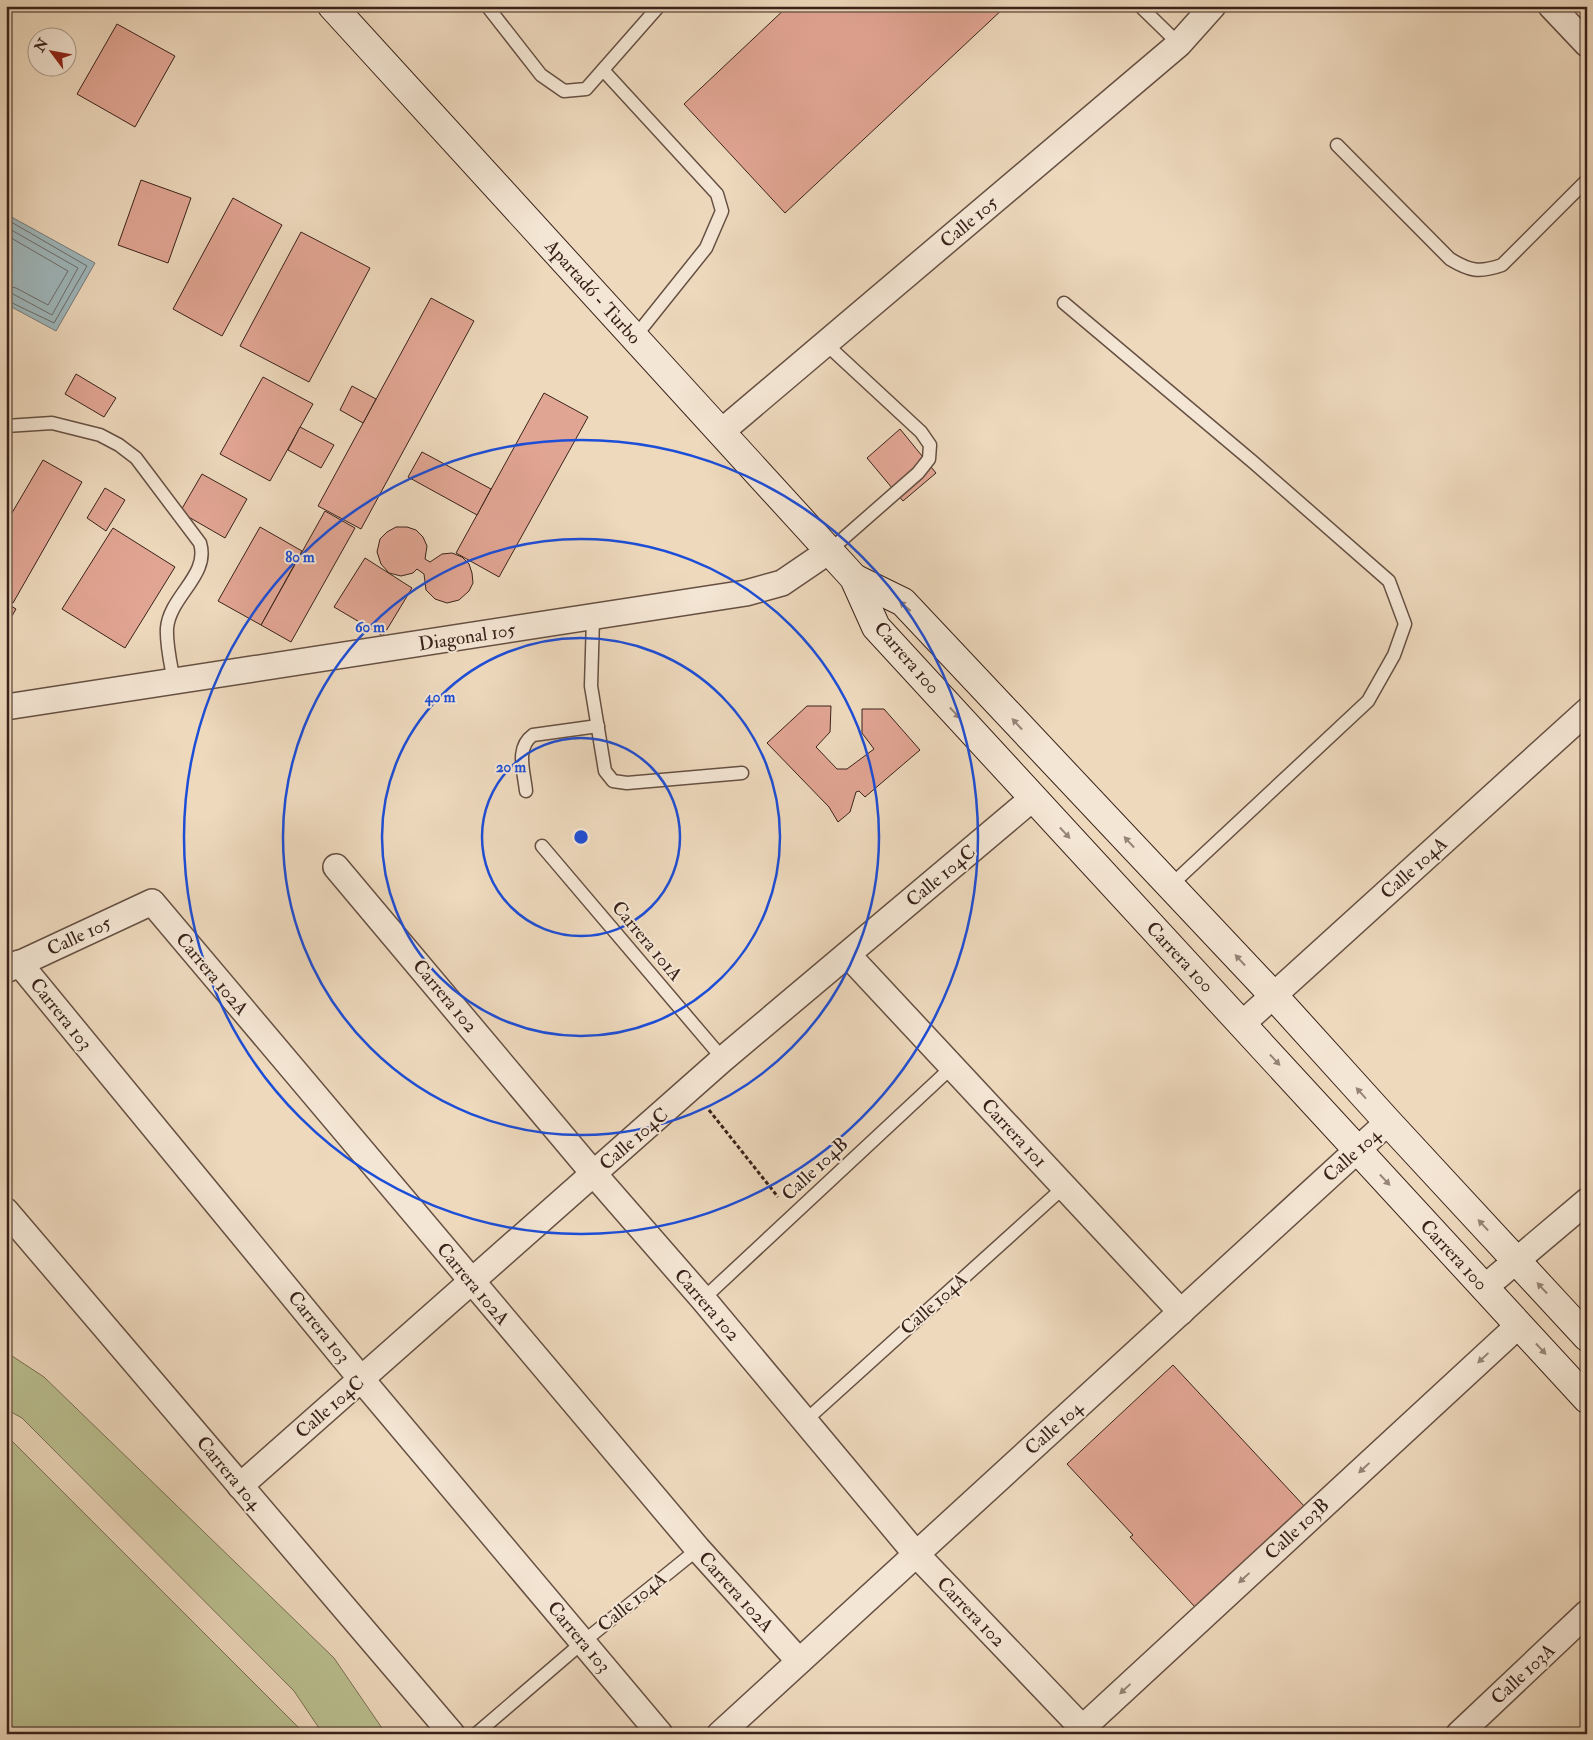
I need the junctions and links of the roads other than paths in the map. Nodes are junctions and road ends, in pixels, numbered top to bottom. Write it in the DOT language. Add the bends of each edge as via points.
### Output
graph roads {
  1 [pos="332,6"];
  2 [pos="487,6"];
  3 [pos="660,6"];
  4 [pos="1140,6"];
  5 [pos="1212,6"];
  6 [pos="1551,6"];
  7 [pos="1179,44"];
  8 [pos="1587,44"];
  9 [pos="603,70"];
  10 [pos="1336,145"];
  11 [pos="1587,180"];
  12 [pos="1064,303"];
  13 [pos="634,338"];
  14 [pos="826,344"];
  15 [pos="6,426"];
  16 [pos="721,432"];
  17 [pos="829,551"];
  18 [pos="854,578"];
  19 [pos="592,618"];
  20 [pos="174,682"];
  21 [pos="6,707"];
  22 [pos="1587,711"];
  23 [pos="598,726"];
  24 [pos="742,772"];
  25 [pos="526,791"];
  26 [pos="1033,798"];
  27 [pos="542,846"];
  28 [pos="336,867"];
  29 [pos="1170,886"];
  30 [pos="152,902"];
  31 [pos="848,955"];
  32 [pos="13,967"];
  33 [pos="1274,996"];
  34 [pos="1242,1024"];
  35 [pos="723,1059"];
  36 [pos="952,1067"];
  37 [pos="1388,1122"];
  38 [pos="1358,1150"];
  39 [pos="594,1174"];
  40 [pos="1064,1186"];
  41 [pos="1587,1201"];
  42 [pos="6,1212"];
  43 [pos="1516,1261"];
  44 [pos="471,1282"];
  45 [pos="1484,1288"];
  46 [pos="703,1300"];
  47 [pos="1181,1312"];
  48 [pos="1519,1325"];
  49 [pos="1587,1336"];
  50 [pos="362,1380"];
  51 [pos="1587,1399"];
  52 [pos="805,1420"];
  53 [pos="240,1486"];
  54 [pos="698,1548"];
  55 [pos="916,1554"];
  56 [pos="1587,1613"];
  57 [pos="582,1642"];
  58 [pos="799,1661"];
  59 [pos="1082,1732"];
  60 [pos="452,1734"];
  61 [pos="476,1734"];
  62 [pos="660,1734"];
  63 [pos="720,1734"];
  64 [pos="1460,1734"];
  1 -- 13 [label="main road, Apartadó - Turbo"];
  2 -- 9 [label="lane" via="541,75 564,91 586,90"];
  3 -- 9 [label="lane"];
  4 -- 7 [label="lane"];
  5 -- 7 [label="street, Calle 105"];
  6 -- 8 [label="street"];
  7 -- 14 [label="street, Calle 105"];
  9 -- 13 [label="lane" via="717,194 722,211 706,248"];
  10 -- 11 [label="lane" via="1450,259 1466,269 1485,271 1502,266"];
  12 -- 29 [label="lane" via="1389,580 1405,624 1394,655 1368,701"];
  13 -- 16 [label="main road, Apartadó - Turbo"];
  14 -- 16 [label="street, Calle 105"];
  14 -- 17 [label="lane" via="921,432 930,445 929,459 918,473"];
  15 -- 20 [label="lane" via="52,423 100,435 119,445 136,458 200,542 200,566 167,626"];
  16 -- 17 [label="main road, Apartadó - Turbo"];
  17 -- 18 [label="main road, Apartadó - Turbo"];
  17 -- 19 [label="street, Diagonal 105" via="782,583 746,594"];
  18 -- 26 [label="main road, Carrera 100, one-way" via="876,627"];
  29 -- 18 [label="main road, Carrera 100, one-way" via="903,602"];
  19 -- 20 [label="street, Diagonal 105"];
  19 -- 23 [label="lane" via="590,686"];
  20 -- 21 [label="street, Diagonal 105"];
  22 -- 33 [label="street, Calle 104A"];
  23 -- 24 [label="lane" via="606,771 613,781 627,783"];
  23 -- 25 [label="lane" via="533,735 526,740 522,749"];
  26 -- 31 [label="street, Calle 104C"];
  26 -- 34 [label="main road, Carrera 100, one-way"];
  27 -- 35 [label="lane, Carrera 101A"];
  28 -- 39 [label="street, Carrera 102"];
  33 -- 29 [label="main road, Carrera 100, one-way"];
  30 -- 32 [label="street, Calle 105"];
  30 -- 44 [label="street, Carrera 102A"];
  31 -- 35 [label="street, Calle 104C"];
  31 -- 36 [label="street, Carrera 101"];
  32 -- 50 [label="street, Carrera 103"];
  33 -- 34 [label="street, Calle 104A"];
  37 -- 33 [label="main road, Carrera 100, one-way"];
  34 -- 38 [label="main road, Carrera 100, one-way"];
  35 -- 39 [label="street, Calle 104C"];
  36 -- 40 [label="street, Carrera 101"];
  36 -- 46 [label="lane, Calle 104B"];
  37 -- 38 [label="street, Calle 104"];
  43 -- 37 [label="main road, Carrera 100, one-way"];
  38 -- 45 [label="main road, Carrera 100, one-way"];
  38 -- 47 [label="street, Calle 104"];
  39 -- 44 [label="street, Calle 104C"];
  39 -- 46 [label="street, Carrera 102"];
  40 -- 47 [label="street, Carrera 101"];
  40 -- 52 [label="lane, Calle 104A"];
  41 -- 43 [label="street"];
  42 -- 53 [label="street, Carrera 104"];
  43 -- 45 [label="street"];
  49 -- 43 [label="main road, Carrera 100, one-way"];
  44 -- 50 [label="street, Calle 104C"];
  44 -- 54 [label="street, Carrera 102A"];
  45 -- 48 [label="main road, Carrera 100"];
  46 -- 52 [label="street, Carrera 102"];
  47 -- 55 [label="street, Calle 104"];
  48 -- 51 [label="main road, Carrera 100, one-way"];
  48 -- 59 [label="street, Calle 103B, one-way"];
  50 -- 53 [label="street, Calle 104C"];
  50 -- 57 [label="street, Carrera 103"];
  52 -- 55 [label="street, Carrera 102"];
  53 -- 60 [label="street, Carrera 104"];
  54 -- 57 [label="lane, Calle 104A"];
  54 -- 58 [label="street, Carrera 102A"];
  55 -- 58 [label="street, Calle 104"];
  55 -- 59 [label="street, Carrera 102"];
  56 -- 64 [label="street, Calle 103A"];
  57 -- 61 [label="lane, Calle 104A"];
  57 -- 62 [label="street, Carrera 103"];
  58 -- 63 [label="street, Calle 104"];
}
